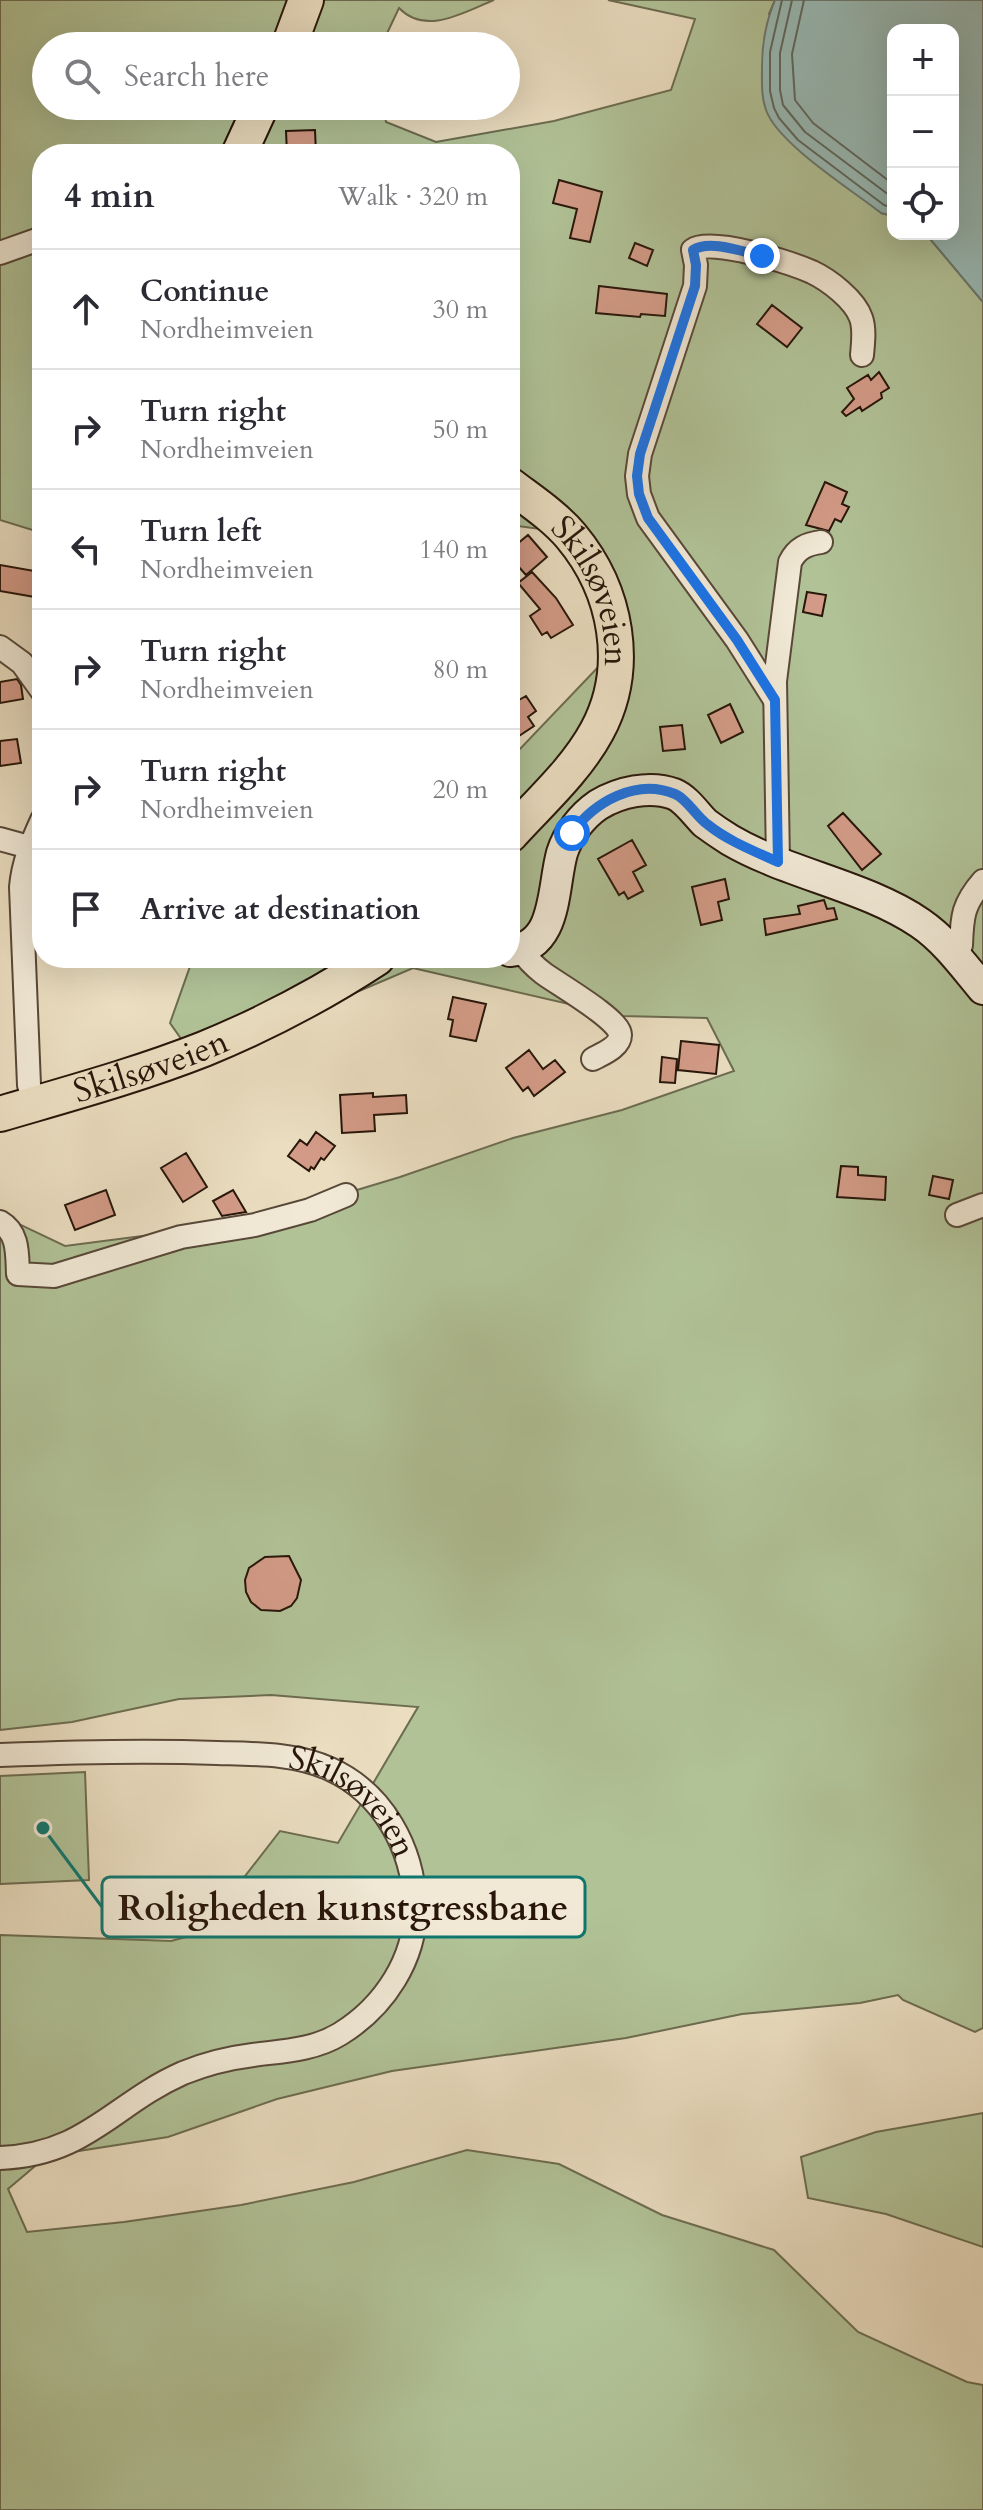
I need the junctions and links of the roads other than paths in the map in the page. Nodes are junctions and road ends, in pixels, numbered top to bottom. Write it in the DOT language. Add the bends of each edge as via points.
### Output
graph roads {
  1 [pos="306,0"];
  2 [pos="294,32"];
  3 [pos="255,120"];
  4 [pos="244,144"];
  5 [pos="32,242"];
  6 [pos="0,253"];
  7 [pos="862,355"];
  8 [pos="520,492"];
  9 [pos="821,542"];
  10 [pos="0,647"];
  11 [pos="32,677"];
  12 [pos="775,700"];
  13 [pos="520,824"];
  14 [pos="0,839"];
  15 [pos="32,841"];
  16 [pos="29,847"];
  17 [pos="778,862"];
  18 [pos="983,881"];
  19 [pos="963,946"];
  20 [pos="520,949"];
  21 [pos="520,954"];
  22 [pos="362,968"];
  23 [pos="983,989"];
  24 [pos="593,1059"];
  25 [pos="34,1104"];
  26 [pos="0,1114"];
  27 [pos="346,1195"];
  28 [pos="983,1205"];
  29 [pos="957,1215"];
  30 [pos="0,1222"];
  31 [pos="0,1755"];
  32 [pos="0,2158"];
  1 -- 2 [label="main road"];
  3 -- 4 [label="main road"];
  5 -- 6 [label="street"];
  7 -- 12 [label="street" via="861,317 821,277 762,256 707,246 693,250 695,286 640,454 639,494 648,518"];
  8 -- 13 [label="main road, Skilsøveien" via="553,517 589,560 613,617 617,656 610,703 596,733"];
  9 -- 12 [label="street" via="795,552 790,562"];
  10 -- 11 [label="street"];
  12 -- 17 [label="street"];
  14 -- 16 [label="street"];
  15 -- 16 [label="street"];
  16 -- 25 [label="street" via="21,887"];
  17 -- 19 [label="main road" via="896,909"];
  17 -- 20 [label="main road" via="719,832 677,795 656,791 614,796 595,807 572,833 542,935"];
  18 -- 19 [label="street" via="965,906"];
  19 -- 23 [label="main road"];
  21 -- 24 [label="street" via="618,1028 616,1045"];
  22 -- 25 [label="main road, Skilsøveien" via="281,1014 203,1049"];
  25 -- 26 [label="main road, Skilsøveien"];
  27 -- 30 [label="street" via="310,1210 181,1237 54,1276 18,1274 16,1240"];
  28 -- 29 [label="street"];
  31 -- 32 [label="street, Skilsøveien" via="243,1754 286,1756 330,1768 368,1794 397,1832 411,1872 416,1913 411,1943 389,1988 337,2036 304,2048 194,2069 142,2095 65,2146"];
}
